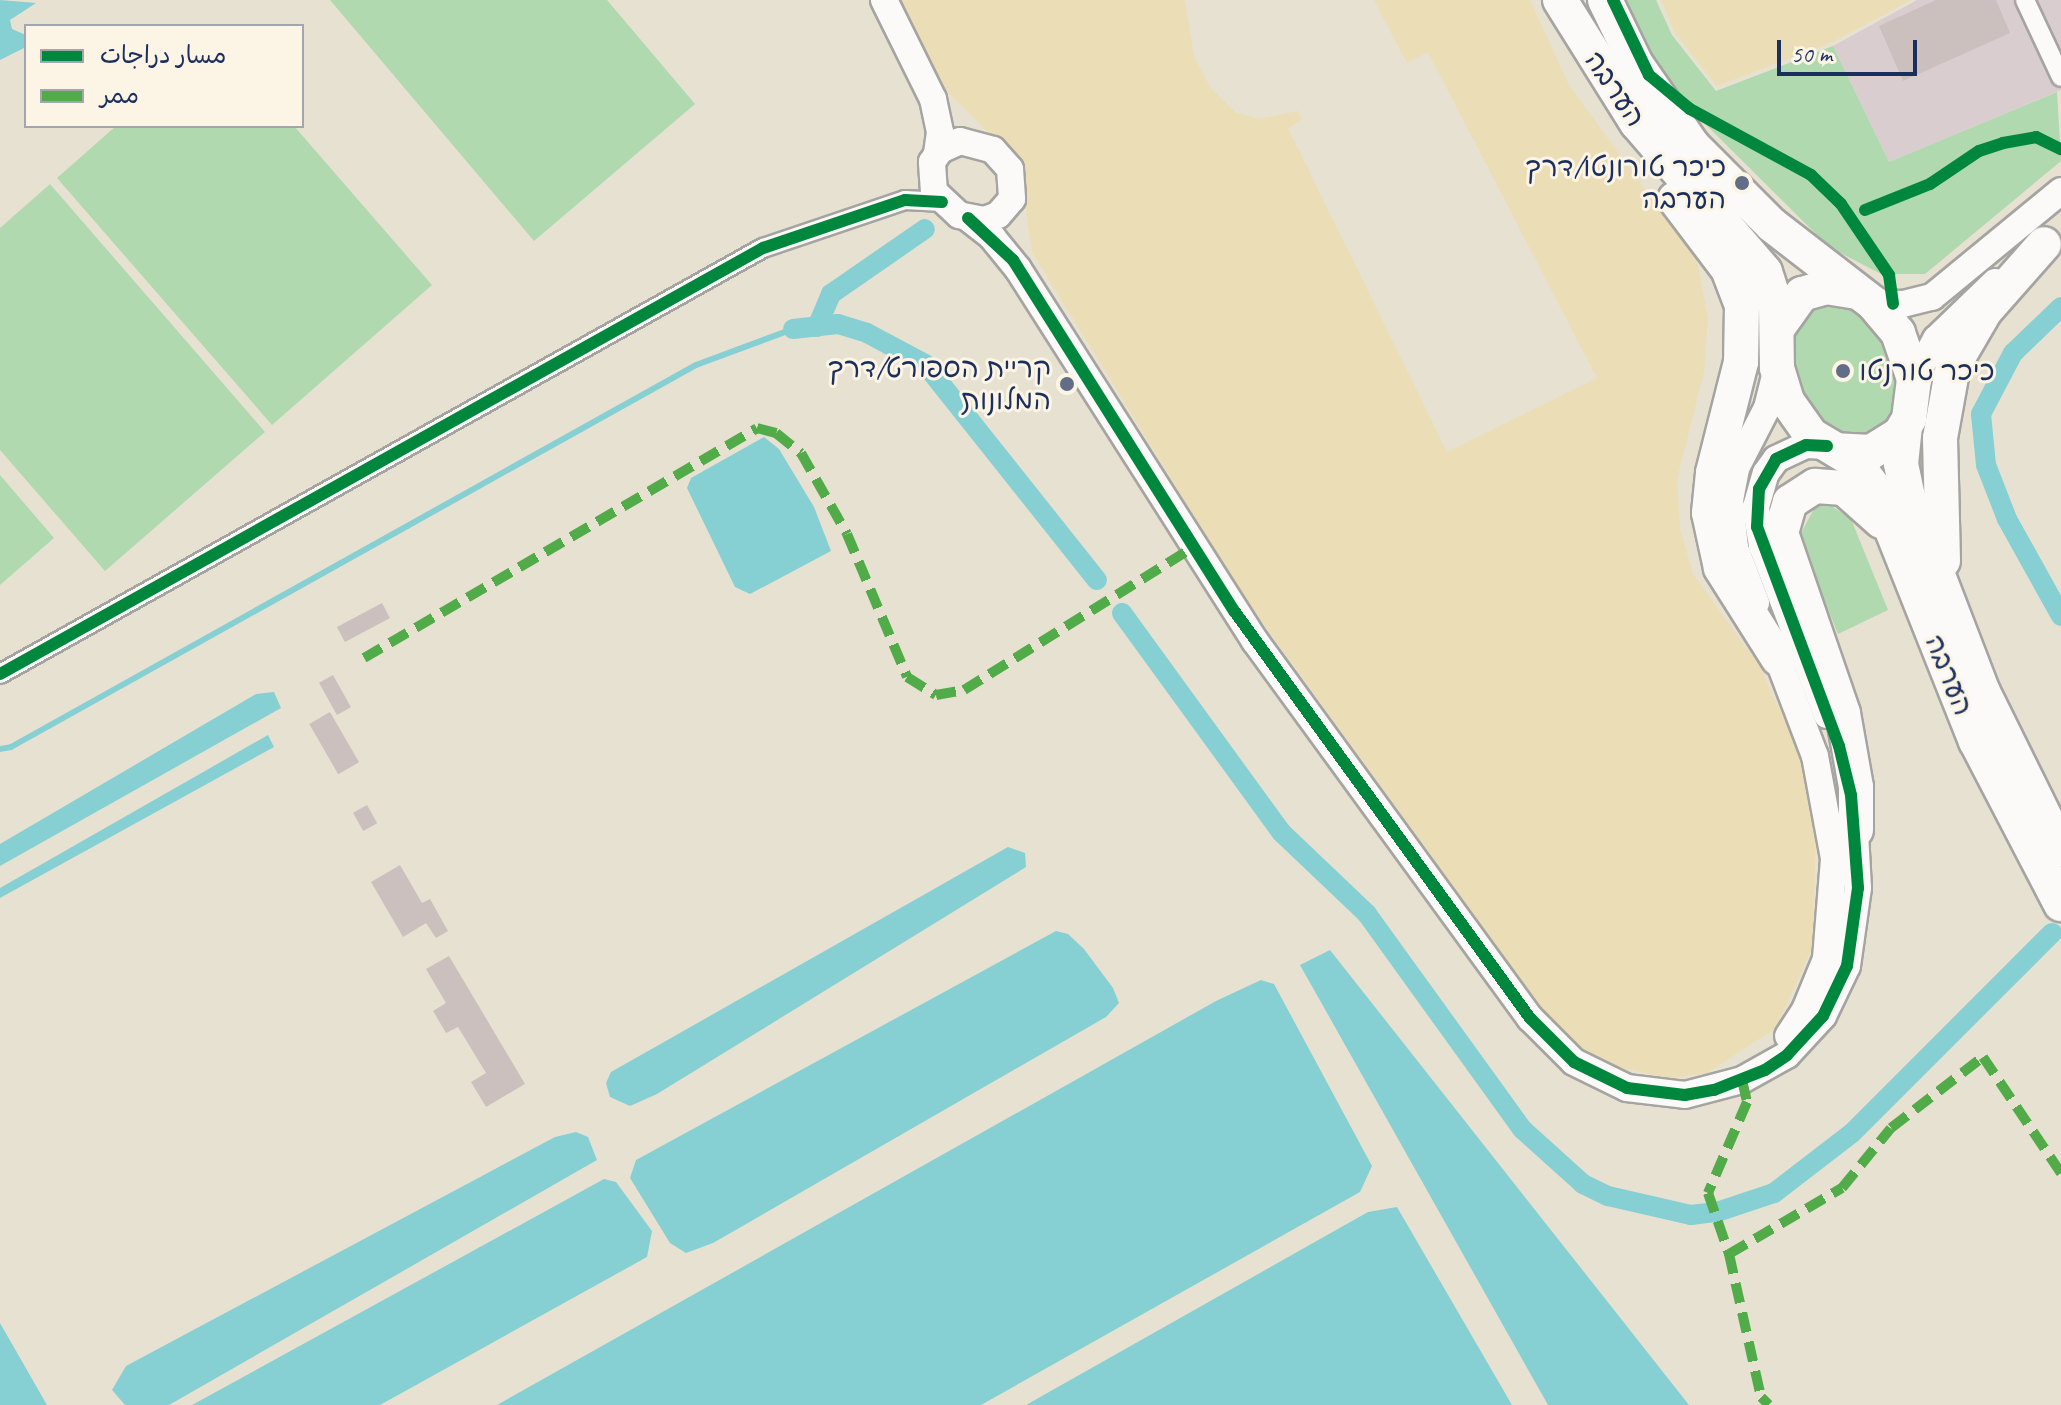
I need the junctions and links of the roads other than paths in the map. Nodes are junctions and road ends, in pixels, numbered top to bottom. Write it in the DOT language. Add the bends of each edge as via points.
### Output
graph roads {
  1 [pos="884,0"];
  2 [pos="1560,0"];
  3 [pos="1605,0"];
  4 [pos="2025,0"];
  5 [pos="1603,74"];
  6 [pos="2061,77"];
  7 [pos="933,99"];
  8 [pos="985,146"];
  9 [pos="934,165"];
  10 [pos="2061,191"];
  11 [pos="1012,199"];
  12 [pos="905,200"];
  13 [pos="942,202"];
  14 [pos="968,218"];
  15 [pos="2052,238"];
  16 [pos="1024,277"];
  17 [pos="1867,298"];
  18 [pos="1777,329"];
  19 [pos="1777,368"];
  20 [pos="1914,379"];
  21 [pos="1905,426"];
  22 [pos="1832,448"];
  23 [pos="1898,545"];
  24 [pos="1949,605"];
  25 [pos="1778,658"];
  26 [pos="0,674"];
  27 [pos="1856,830"];
  28 [pos="2061,850"];
  29 [pos="2061,904"];
  30 [pos="1742,1080"];
  1 -- 7 [label="street"];
  2 -- 5 [label="highway, הערבה"];
  3 -- 17 [label="highway, הערבה" via="1636,64 1693,146 1772,225"];
  4 -- 6 [label="street"];
  5 -- 18 [label="highway, הערבה" via="1666,159 1759,260 1774,295"];
  5 -- 25 [label="highway" via="1650,163 1706,236 1736,288 1744,342 1710,491 1712,535 1721,568"];
  7 -- 8 [label="street"];
  7 -- 9 [label="street" via="940,132"];
  8 -- 9 [label="street" via="960,141"];
  8 -- 11 [label="street" via="1010,169"];
  9 -- 12 [label="street"];
  9 -- 13 [label="street"];
  10 -- 17 [label="street" via="1932,297 1903,304"];
  11 -- 14 [label="street" via="998,215"];
  11 -- 16 [label="street" via="1012,231"];
  12 -- 13 [label="street"];
  12 -- 26 [label="street" via="763,248"];
  13 -- 14 [label="street"];
  14 -- 16 [label="street" via="992,237"];
  15 -- 20 [label="street" via="1959,314 1936,339"];
  15 -- 24 [label="highway" via="1973,328 1946,387 1939,495"];
  16 -- 30 [label="street" via="1235,612 1550,1042 1600,1077 1656,1094 1714,1090"];
  17 -- 18 [label="highway" via="1839,287 1814,289 1792,303"];
  17 -- 20 [label="highway, הערבה" via="1898,333"];
  18 -- 19 [label="highway, הערבה"];
  19 -- 22 [label="highway, הערבה" via="1794,415"];
  19 -- 25 [label="street" via="1767,408 1736,468 1730,516 1740,564"];
  20 -- 21 [label="highway, הערבה" via="1914,401"];
  21 -- 22 [label="highway" via="1871,452"];
  21 -- 24 [label="highway, הערבה" via="1904,483"];
  22 -- 23 [label="highway, הערבה" via="1853,460 1871,482"];
  22 -- 27 [label="street" via="1806,445 1776,459 1759,489 1757,527 1839,746"];
  23 -- 27 [label="highway" via="1870,509 1844,488 1830,485 1801,492 1783,515 1787,556 1843,713 1856,787"];
  23 -- 29 [label="highway, הערבה" via="1976,741"];
  24 -- 28 [label="highway, הערבה" via="2000,729"];
  25 -- 30 [label="street" via="1826,796 1834,907 1826,959 1805,1010 1768,1058"];
  27 -- 30 [label="street" via="1854,938 1836,992 1787,1055"];
}
